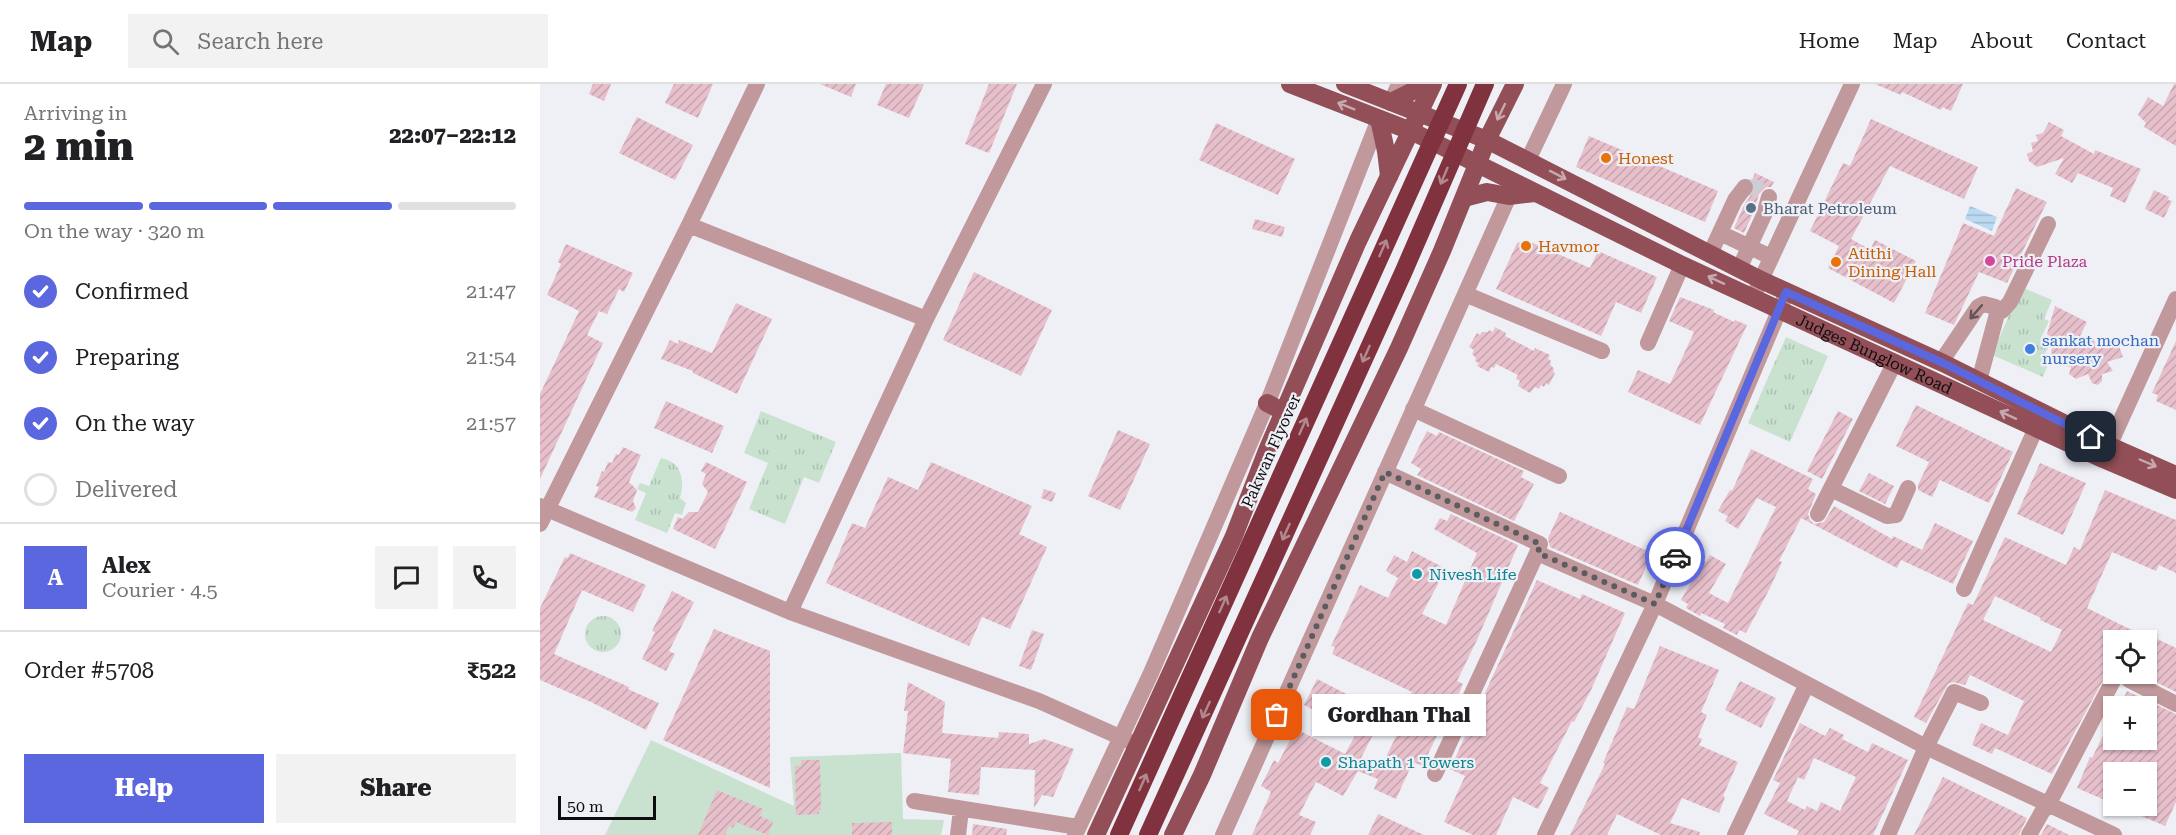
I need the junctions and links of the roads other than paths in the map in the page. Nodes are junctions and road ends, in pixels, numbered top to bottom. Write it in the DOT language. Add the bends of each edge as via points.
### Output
graph roads {
  1 [pos="757,84"];
  2 [pos="1044,84"];
  3 [pos="1290,84"];
  4 [pos="1345,84"];
  5 [pos="1399,84"];
  6 [pos="1427,84"];
  7 [pos="1433,84"];
  8 [pos="1458,84"];
  9 [pos="1485,84"];
  10 [pos="1515,84"];
  11 [pos="1564,84"];
  12 [pos="1852,84"];
  13 [pos="1391,102"];
  14 [pos="1419,111"];
  15 [pos="1379,119"];
  16 [pos="1411,131"];
  17 [pos="1487,140"];
  18 [pos="1528,159"];
  19 [pos="1477,163"];
  20 [pos="1389,176"];
  21 [pos="1744,187"];
  22 [pos="1535,193"];
  23 [pos="1509,196"];
  24 [pos="1769,197"];
  25 [pos="1464,198"];
  26 [pos="2048,224"];
  27 [pos="690,225"];
  28 [pos="1720,233"];
  29 [pos="1749,247"];
  30 [pos="1710,254"];
  31 [pos="1771,257"];
  32 [pos="1682,265"];
  33 [pos="1739,269"];
  34 [pos="1757,289"];
  35 [pos="1465,294"];
  36 [pos="2176,299"];
  37 [pos="1783,300"];
  38 [pos="1997,310"];
  39 [pos="926,319"];
  40 [pos="1648,343"];
  41 [pos="1602,351"];
  42 [pos="1894,362"];
  43 [pos="1941,362"];
  44 [pos="1979,381"];
  45 [pos="1267,403"];
  46 [pos="1413,409"];
  47 [pos="1284,412"];
  48 [pos="2036,428"];
  49 [pos="2107,453"];
  50 [pos="1385,472"];
  51 [pos="2176,475"];
  52 [pos="1559,476"];
  53 [pos="1908,488"];
  54 [pos="1831,489"];
  55 [pos="2176,490"];
  56 [pos="544,507"];
  57 [pos="1818,514"];
  58 [pos="540,524"];
  59 [pos="1538,553"];
  60 [pos="1964,589"];
  61 [pos="1655,604"];
  62 [pos="790,612"];
  63 [pos="1806,686"];
  64 [pos="1981,703"];
  65 [pos="2176,704"];
  66 [pos="1121,738"];
  67 [pos="1138,745"];
  68 [pos="1926,747"];
  69 [pos="1436,774"];
  70 [pos="914,801"];
  71 [pos="2048,805"];
  72 [pos="961,810"];
  73 [pos="1076,831"];
  74 [pos="958,835"];
  75 [pos="1096,835"];
  76 [pos="1119,835"];
  77 [pos="1149,835"];
  78 [pos="1173,835"];
  79 [pos="1223,835"];
  80 [pos="1545,835"];
  81 [pos="1735,835"];
  82 [pos="1888,835"];
  83 [pos="2029,835"];
  84 [pos="2114,835"];
  1 -- 27 [label="street"];
  2 -- 39 [label="street"];
  15 -- 3 [label="main road, Judges Bunglow Road, one-way"];
  4 -- 13 [label="main road, Judges Bunglow Road"];
  5 -- 13 [label="street"];
  6 -- 13 [label="main road"];
  7 -- 14 [label="main road"];
  76 -- 8 [label="highway, Pakwan Flyover, one-way, bridge"];
  9 -- 77 [label="highway, one-way, bridge"];
  10 -- 17 [label="main road, one-way"];
  11 -- 18 [label="street"];
  12 -- 31 [label="street"];
  13 -- 14 [label="main road, Judges Bunglow Road"];
  14 -- 16 [label="main road"];
  14 -- 17 [label="main road, Judges Bunglow Road"];
  15 -- 16 [label="main road, Judges Bunglow Road"];
  15 -- 20 [label="main road"];
  15 -- 45 [label="street"];
  16 -- 19 [label="main road, Judges Bunglow Road"];
  16 -- 20 [label="main road"];
  17 -- 18 [label="main road, Judges Bunglow Road"];
  17 -- 19 [label="main road"];
  18 -- 30 [label="main road, Judges Bunglow Road, one-way"];
  19 -- 22 [label="main road, Judges Bunglow Road"];
  19 -- 25 [label="main road"];
  20 -- 47 [label="main road"];
  21 -- 28 [label="street"];
  22 -- 23 [label="main road"];
  22 -- 32 [label="main road, Judges Bunglow Road"];
  23 -- 25 [label="main road" via="1487,192"];
  23 -- 35 [label="street"];
  24 -- 29 [label="street"];
  25 -- 78 [label="main road" via="1399,348 1260,638"];
  26 -- 38 [label="street" via="2010,302 2002,311"];
  27 -- 39 [label="street"];
  27 -- 56 [label="street"];
  28 -- 29 [label="street"];
  28 -- 30 [label="street"];
  29 -- 31 [label="street"];
  29 -- 33 [label="street"];
  30 -- 33 [label="main road, Judges Bunglow Road"];
  31 -- 34 [label="street"];
  34 -- 32 [label="main road, Judges Bunglow Road, one-way"];
  32 -- 40 [label="street"];
  33 -- 34 [label="main road, Judges Bunglow Road"];
  34 -- 37 [label="main road, Judges Bunglow Road"];
  35 -- 41 [label="street"];
  35 -- 46 [label="street"];
  36 -- 49 [label="street"];
  37 -- 42 [label="main road, Judges Bunglow Road"];
  37 -- 43 [label="main road, Judges Bunglow Road"];
  37 -- 61 [label="street"];
  38 -- 43 [label="street, one-way" via="1987,304 1978,307"];
  38 -- 44 [label="street"];
  39 -- 62 [label="street"];
  48 -- 42 [label="main road, Judges Bunglow Road, one-way"];
  42 -- 54 [label="street"];
  43 -- 44 [label="main road, Judges Bunglow Road"];
  44 -- 49 [label="main road, Judges Bunglow Road"];
  45 -- 47 [label="main road"];
  45 -- 66 [label="street"];
  46 -- 50 [label="street"];
  46 -- 52 [label="street"];
  47 -- 67 [label="main road" via="1234,536"];
  48 -- 49 [label="main road, Judges Bunglow Road"];
  48 -- 60 [label="street"];
  49 -- 51 [label="main road, Judges Bunglow Road, one-way"];
  49 -- 55 [label="main road, Judges Bunglow Road"];
  50 -- 59 [label="street" via="1540,544"];
  50 -- 79 [label="street"];
  53 -- 54 [label="street" via="1896,515 1887,516"];
  54 -- 57 [label="street"];
  56 -- 58 [label="street"];
  56 -- 62 [label="street"];
  59 -- 61 [label="street"];
  59 -- 69 [label="street"];
  61 -- 63 [label="street"];
  61 -- 80 [label="street"];
  62 -- 66 [label="street" via="1039,701"];
  63 -- 68 [label="street"];
  63 -- 81 [label="street"];
  64 -- 68 [label="street" via="1954,692"];
  65 -- 71 [label="street" via="2122,679"];
  66 -- 67 [label="street"];
  66 -- 73 [label="street"];
  67 -- 75 [label="main road"];
  68 -- 71 [label="street"];
  68 -- 82 [label="street"];
  70 -- 72 [label="street"];
  71 -- 83 [label="street"];
  71 -- 84 [label="street"];
  72 -- 73 [label="street"];
  72 -- 74 [label="street"];
}
